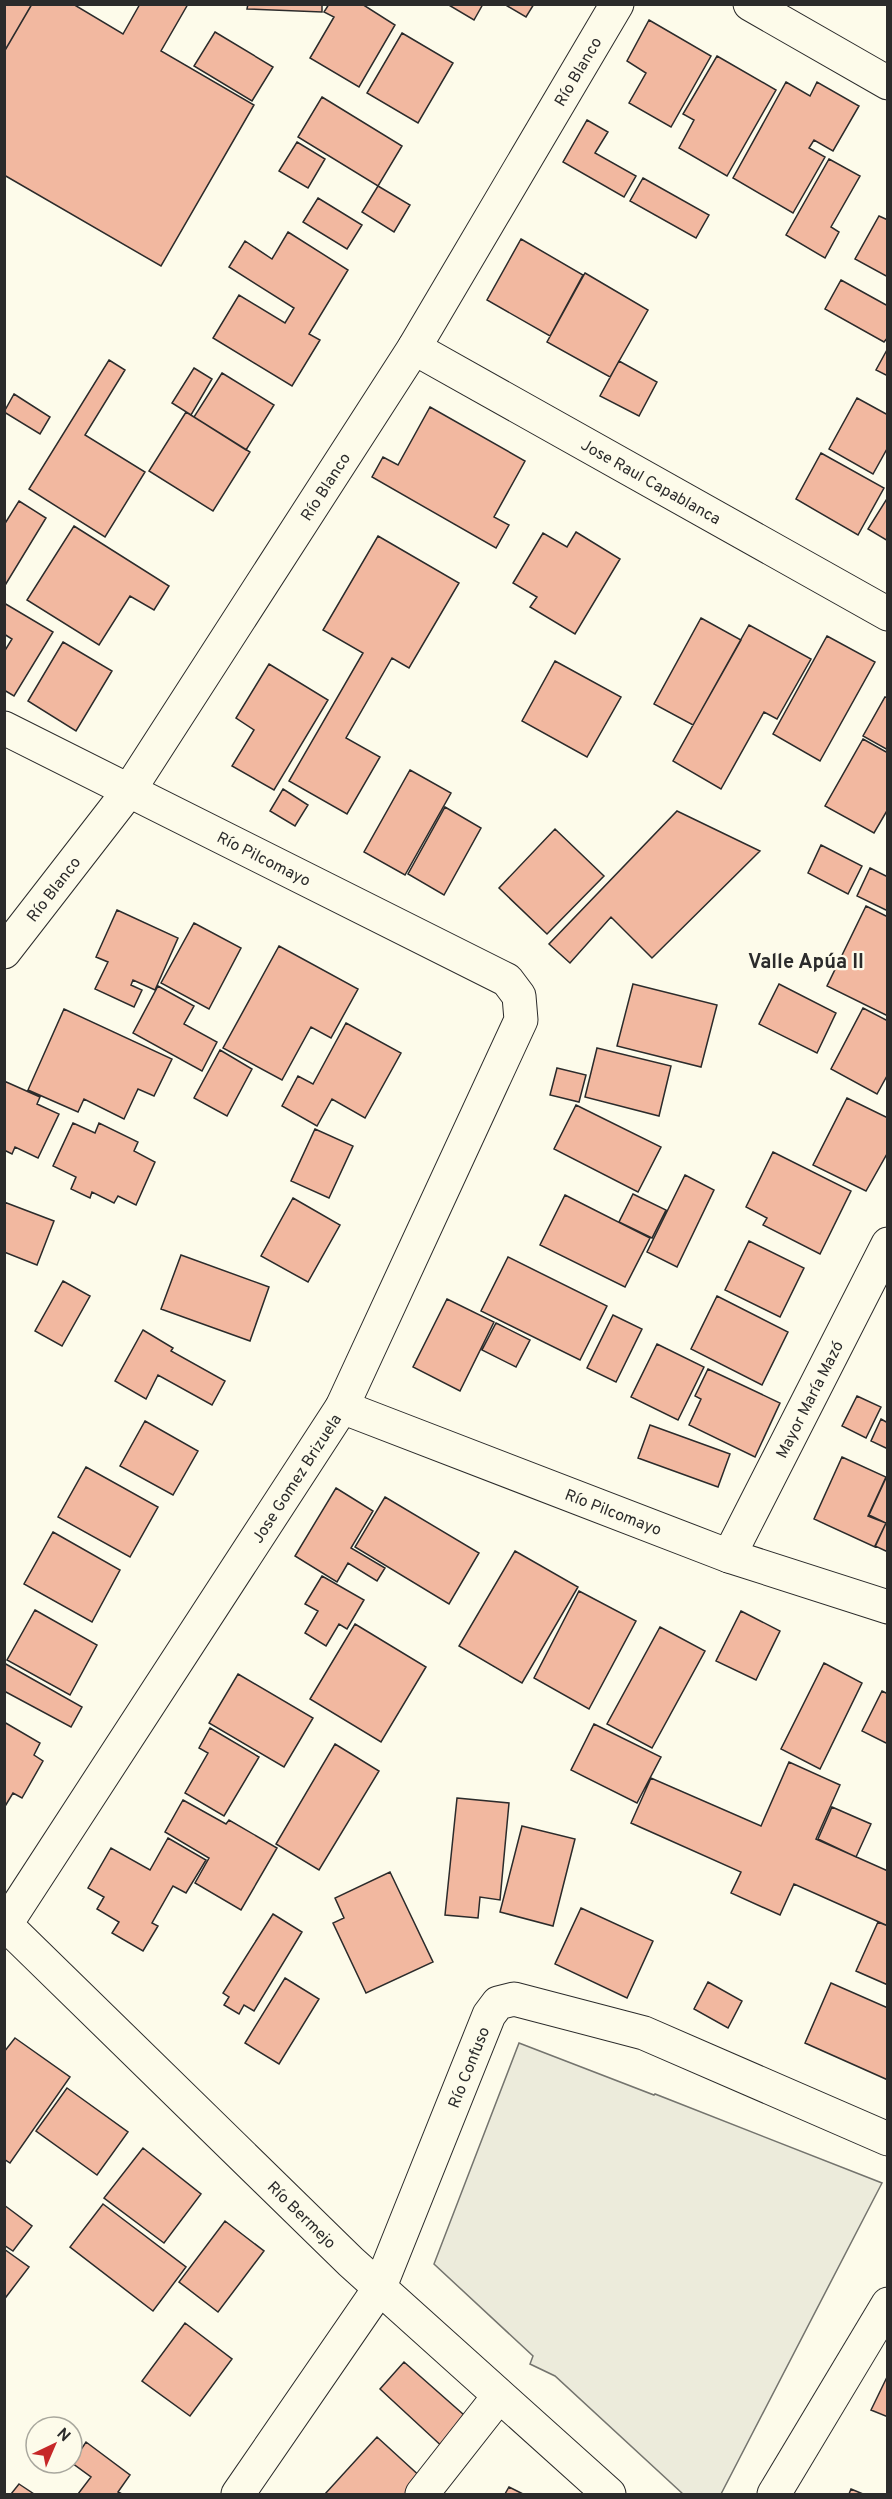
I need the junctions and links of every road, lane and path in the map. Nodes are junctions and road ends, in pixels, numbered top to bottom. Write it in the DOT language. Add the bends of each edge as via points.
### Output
graph roads {
  1 [pos="618,4"];
  2 [pos="750,4"];
  3 [pos="888,83"];
  4 [pos="414,348"];
  5 [pos="888,614"];
  6 [pos="4,728"];
  7 [pos="128,792"];
  8 [pos="4,952"];
  9 [pos="519,996"];
  10 [pos="888,1244"];
  11 [pos="342,1407"];
  12 [pos="729,1556"];
  13 [pos="888,1607"];
  14 [pos="5,1925"];
  15 [pos="888,2139"];
  16 [pos="379,2289"];
  17 [pos="888,2304"];
  18 [pos="499,2396"];
  19 [pos="238,2494"];
  20 [pos="422,2494"];
  21 [pos="609,2494"];
  22 [pos="774,2494"];
  1 -- 4 [label="street, Río Blanco"];
  2 -- 3 [label="street"];
  4 -- 5 [label="street, Jose Raul Capablanca"];
  4 -- 7 [label="street, Río Blanco"];
  6 -- 7 [label="street, Río Pilcomayo"];
  7 -- 8 [label="street, Río Blanco"];
  7 -- 9 [label="street, Río Pilcomayo" via="507,980"];
  9 -- 11 [label="street, Jose Gomez Brizuela" via="522,1020"];
  10 -- 12 [label="street, Mayor María Mazó"];
  11 -- 12 [label="street, Río Pilcomayo"];
  11 -- 14 [label="street, Jose Gomez Brizuela"];
  12 -- 13 [label="street, Río Pilcomayo"];
  14 -- 16 [label="street, Río Bermejo"];
  15 -- 16 [label="street, Río Confuso" via="644,2033 514,1999 498,2003 489,2015"];
  16 -- 18 [label="street, Río Bermejo"];
  16 -- 19 [label="street, Río Confuso"];
  17 -- 22 [label="street"];
  18 -- 20 [label="street"];
  18 -- 21 [label="street, Río Bermejo"];
}
